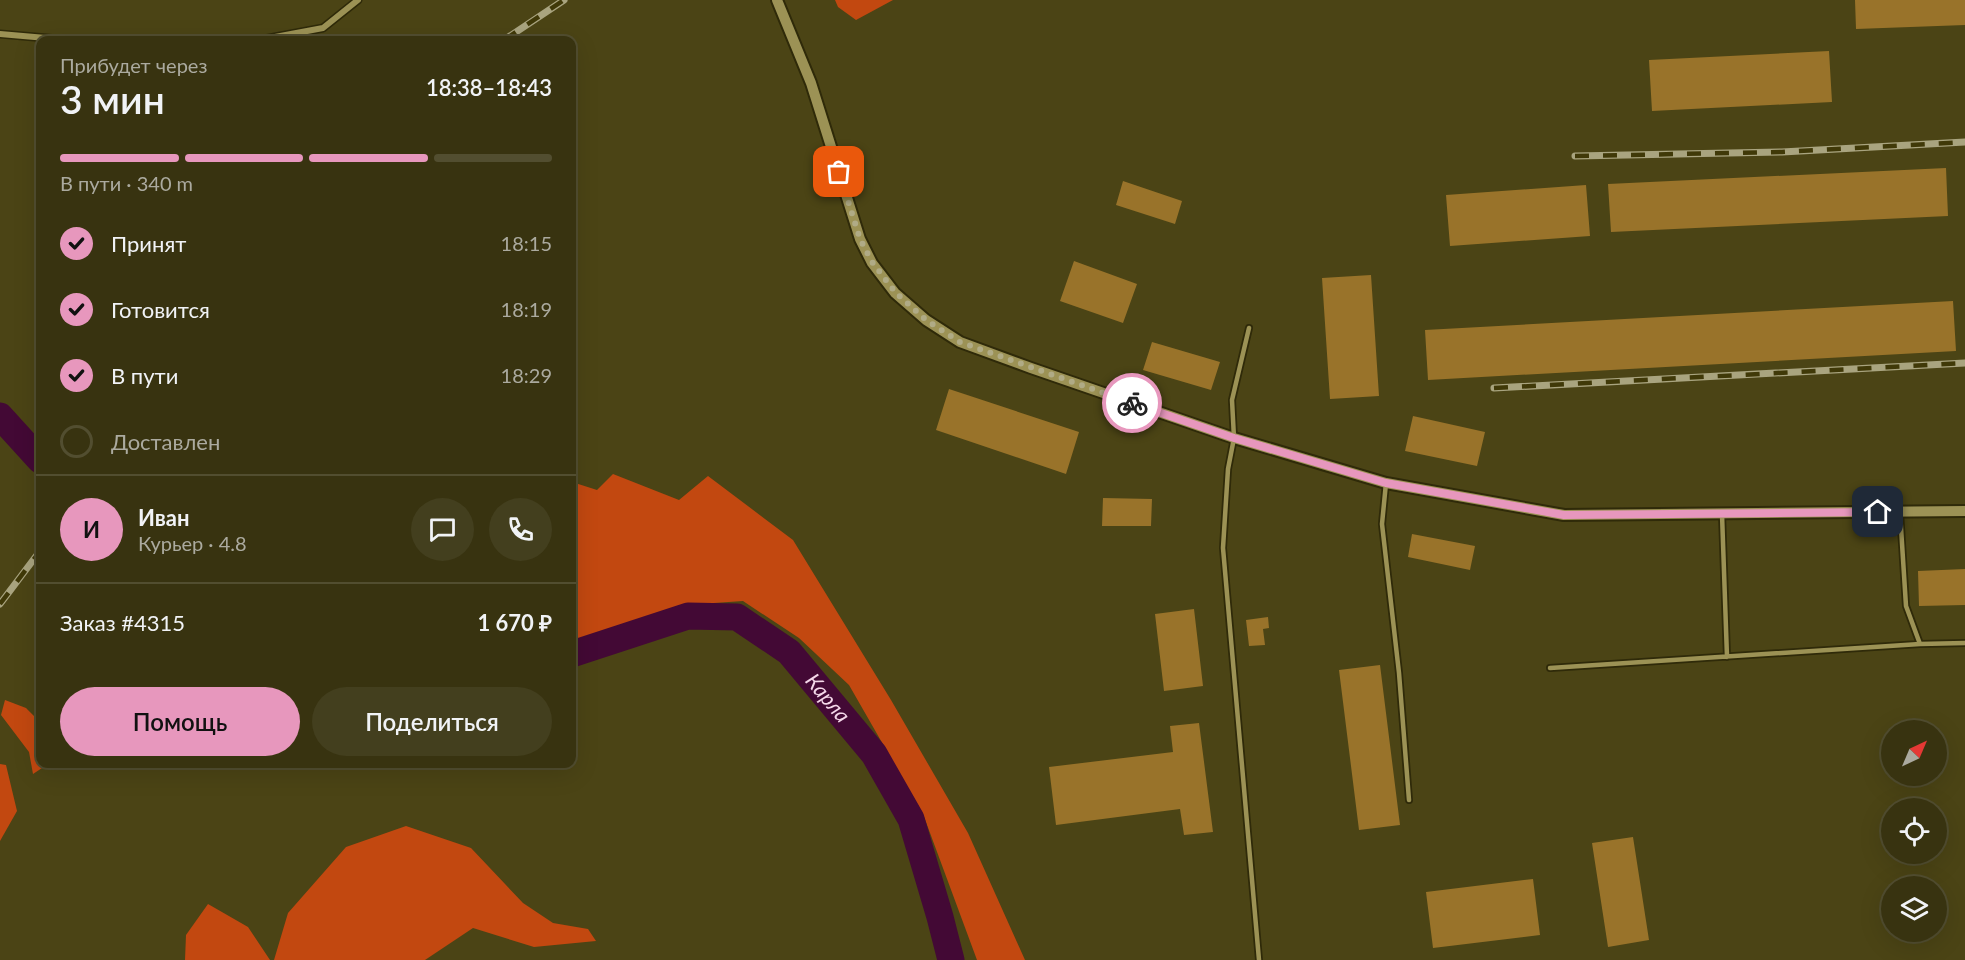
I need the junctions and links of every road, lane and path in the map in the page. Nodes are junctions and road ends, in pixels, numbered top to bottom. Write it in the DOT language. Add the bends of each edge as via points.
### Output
graph roads {
  1 [pos="358,0"];
  2 [pos="777,0"];
  3 [pos="0,34"];
  4 [pos="280,36"];
  5 [pos="36,37"];
  6 [pos="1249,328"];
  7 [pos="1234,438"];
  8 [pos="1386,483"];
  9 [pos="1965,511"];
  10 [pos="1900,512"];
  11 [pos="1722,514"];
  12 [pos="1965,643"];
  13 [pos="1920,644"];
  14 [pos="1727,657"];
  15 [pos="1550,668"];
  16 [pos="1409,800"];
  17 [pos="1259,960"];
  1 -- 4 [label="street" via="323,28"];
  2 -- 7 [label="street" via="811,83 860,239 896,293 926,320 960,342"];
  3 -- 5 [label="street"];
  6 -- 7 [label="lane" via="1232,400"];
  7 -- 8 [label="street"];
  7 -- 17 [label="lane" via="1223,548"];
  8 -- 11 [label="street" via="1564,515"];
  8 -- 16 [label="lane" via="1382,524"];
  9 -- 10 [label="street"];
  10 -- 11 [label="street"];
  10 -- 13 [label="lane" via="1906,606"];
  11 -- 14 [label="lane"];
  12 -- 13 [label="lane"];
  13 -- 14 [label="lane"];
  14 -- 15 [label="lane"];
}
